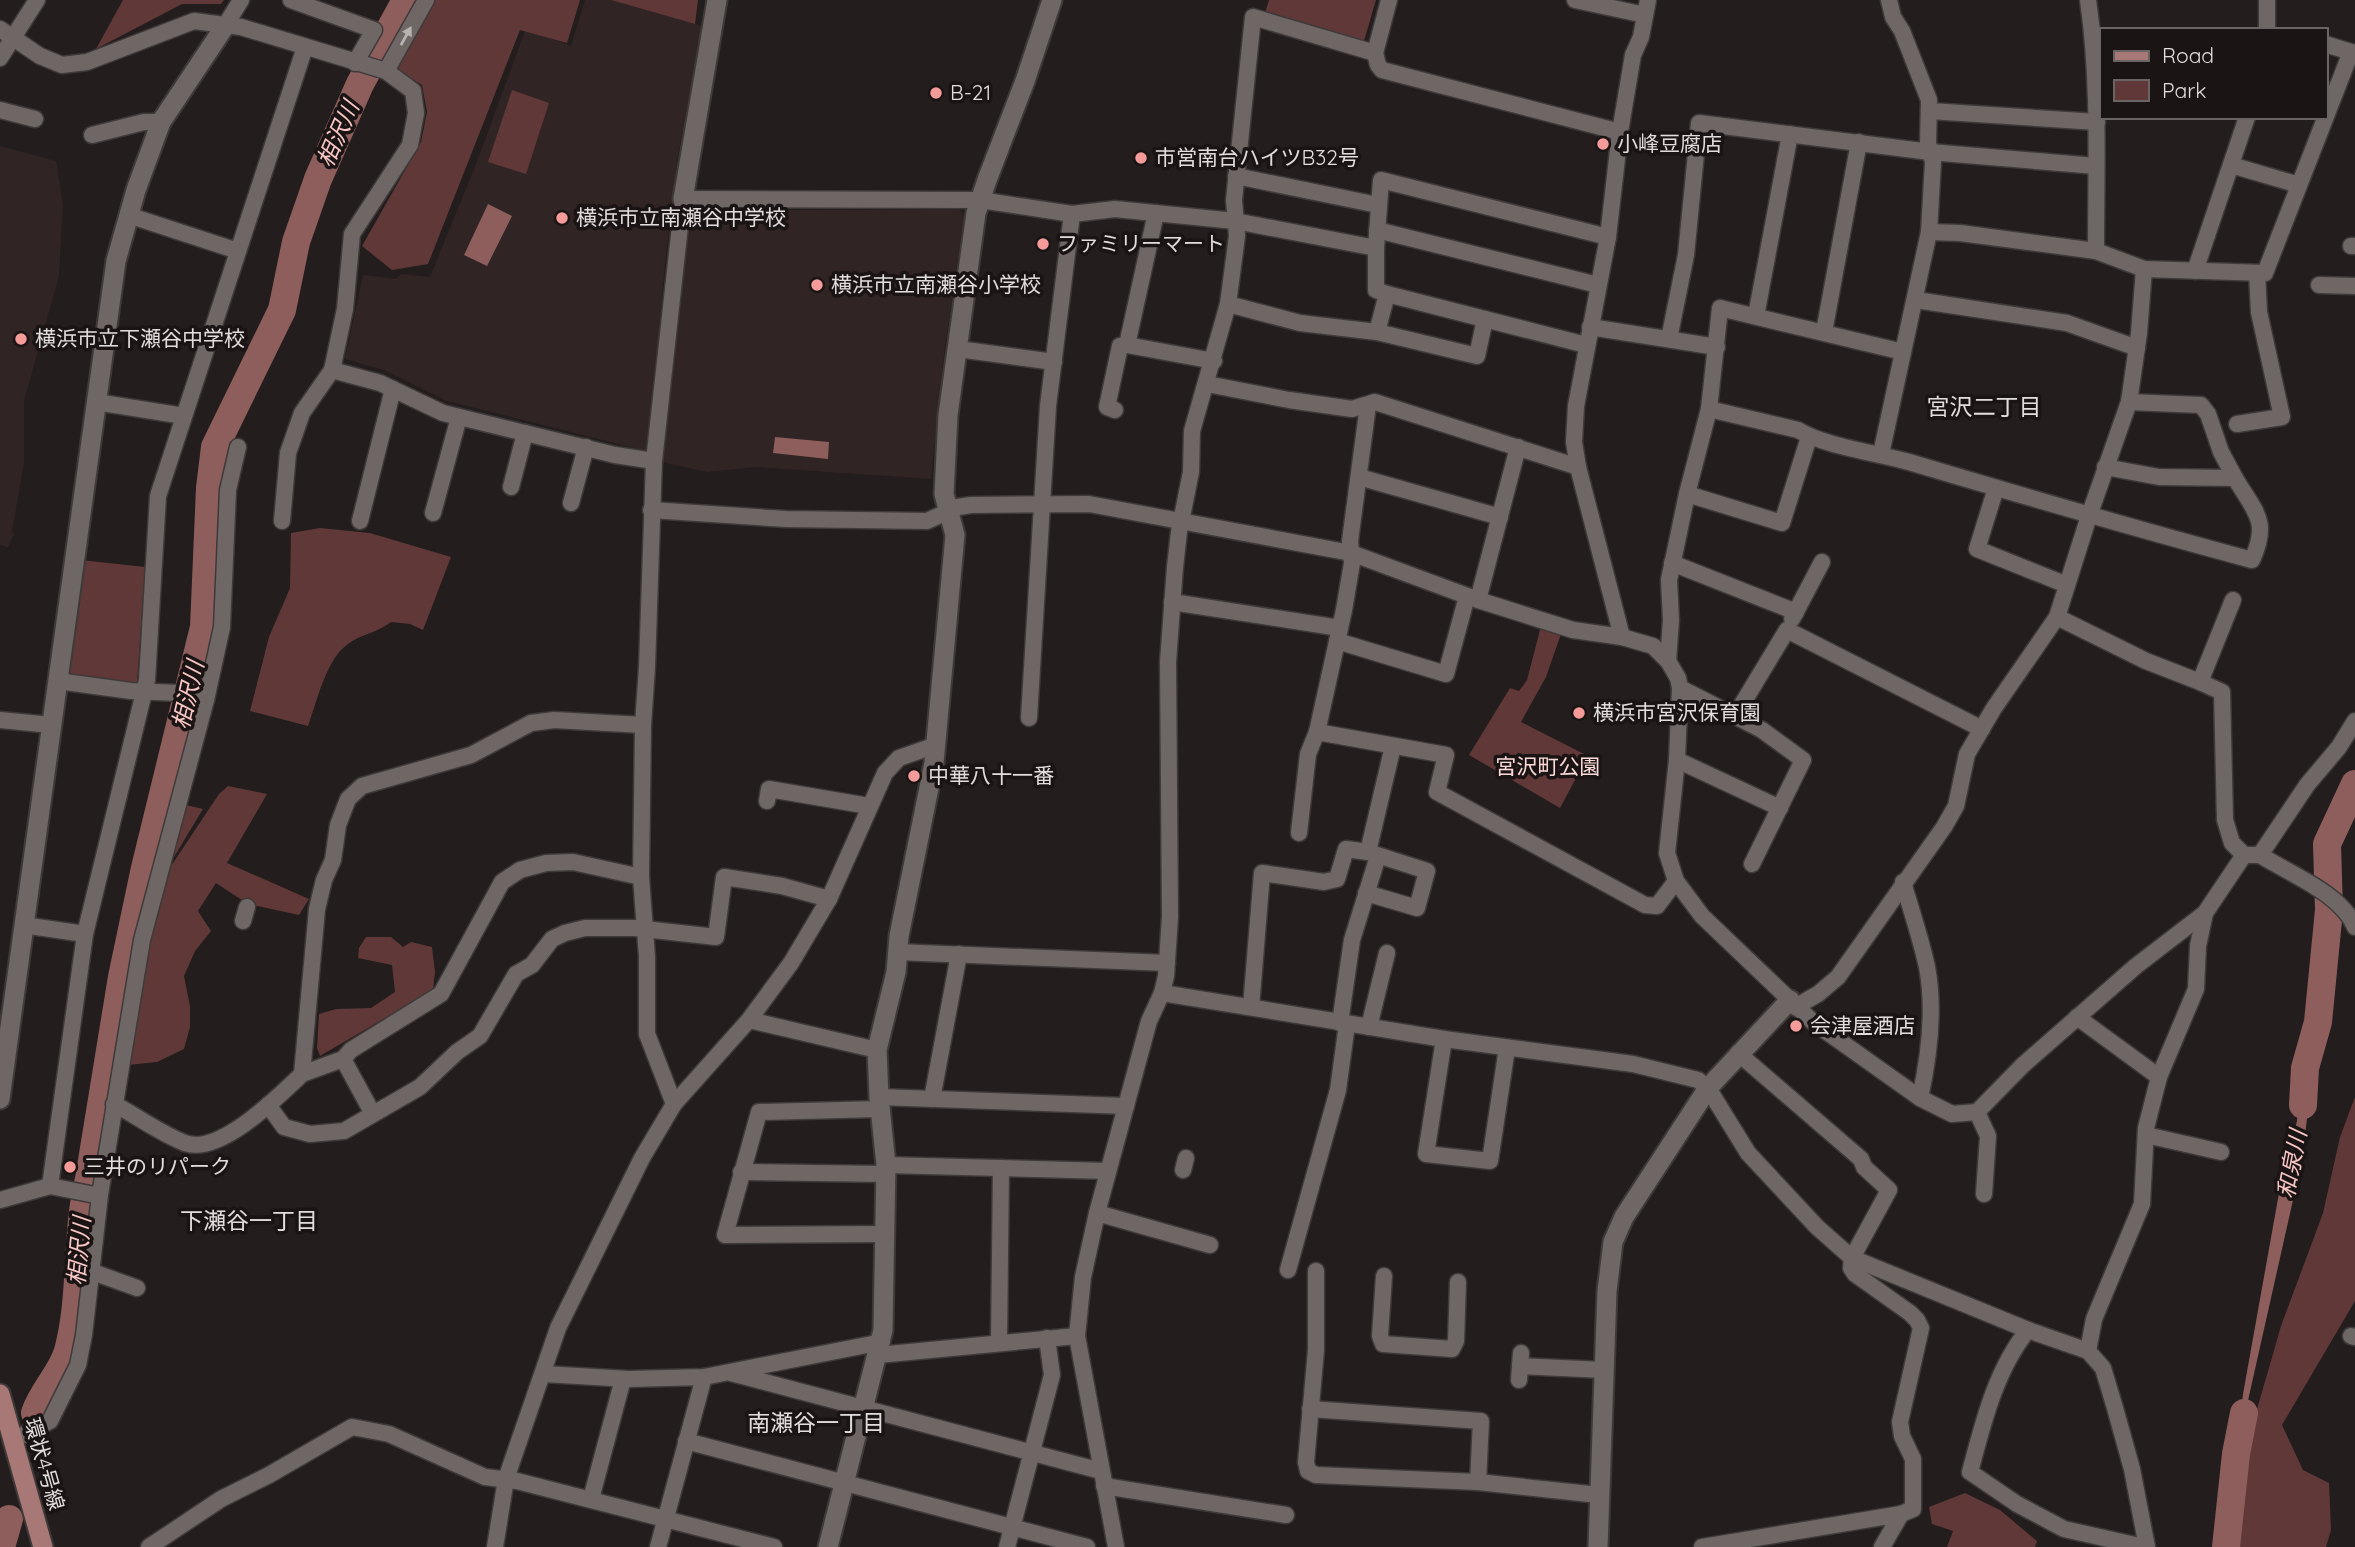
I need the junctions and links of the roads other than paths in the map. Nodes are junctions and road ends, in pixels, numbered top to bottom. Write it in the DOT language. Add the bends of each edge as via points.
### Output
graph roads {
  1 [pos="37,0"];
  2 [pos="242,0"];
  3 [pos="291,0"];
  4 [pos="426,0"];
  5 [pos="718,0"];
  6 [pos="1052,0"];
  7 [pos="1389,0"];
  8 [pos="1575,0"];
  9 [pos="1889,0"];
  10 [pos="2088,0"];
  11 [pos="2267,0"];
  12 [pos="1647,7"];
  13 [pos="225,26"];
  14 [pos="2267,28"];
  15 [pos="7,33"];
  16 [pos="2097,37"];
  17 [pos="2327,45"];
  18 [pos="305,47"];
  19 [pos="1375,53"];
  20 [pos="2353,53"];
  21 [pos="0,58"];
  22 [pos="358,64"];
  23 [pos="382,70"];
  24 [pos="2098,100"];
  25 [pos="0,110"];
  26 [pos="1930,111"];
  27 [pos="2327,117"];
  28 [pos="36,119"];
  29 [pos="2246,119"];
  30 [pos="2326,119"];
  31 [pos="161,122"];
  32 [pos="2096,122"];
  33 [pos="1620,132"];
  34 [pos="1790,134"];
  35 [pos="92,135"];
  36 [pos="1860,142"];
  37 [pos="1930,152"];
  38 [pos="2231,165"];
  39 [pos="2096,166"];
  40 [pos="1236,176"];
  41 [pos="2299,185"];
  42 [pos="683,199"];
  43 [pos="980,200"];
  44 [pos="1378,205"];
  45 [pos="1156,213"];
  46 [pos="1072,214"];
  47 [pos="128,215"];
  48 [pos="1235,221"];
  49 [pos="1377,230"];
  50 [pos="1929,232"];
  51 [pos="1608,237"];
  52 [pos="1376,247"];
  53 [pos="238,251"];
  54 [pos="2096,251"];
  55 [pos="2144,269"];
  56 [pos="2195,271"];
  57 [pos="2257,273"];
  58 [pos="1598,285"];
  59 [pos="2319,285"];
  60 [pos="2355,286"];
  61 [pos="1387,294"];
  62 [pos="1916,300"];
  63 [pos="1228,304"];
  64 [pos="1756,316"];
  65 [pos="1485,318"];
  66 [pos="1590,327"];
  67 [pos="1377,332"];
  68 [pos="1824,332"];
  69 [pos="1669,339"];
  70 [pos="1128,345"];
  71 [pos="1586,345"];
  72 [pos="1717,347"];
  73 [pos="2137,348"];
  74 [pos="958,349"];
  75 [pos="1903,352"];
  76 [pos="1214,361"];
  77 [pos="1054,362"];
  78 [pos="332,370"];
  79 [pos="1207,384"];
  80 [pos="393,390"];
  81 [pos="96,402"];
  82 [pos="2129,402"];
  83 [pos="1368,405"];
  84 [pos="1709,409"];
  85 [pos="1115,410"];
  86 [pos="184,416"];
  87 [pos="459,416"];
  88 [pos="2237,424"];
  89 [pos="525,433"];
  90 [pos="1809,437"];
  91 [pos="238,447"];
  92 [pos="586,447"];
  93 [pos="1518,447"];
  94 [pos="1881,454"];
  95 [pos="654,461"];
  96 [pos="1578,467"];
  97 [pos="2105,467"];
  98 [pos="1359,477"];
  99 [pos="2235,478"];
  100 [pos="511,486"];
  101 [pos="1996,488"];
  102 [pos="1687,494"];
  103 [pos="571,503"];
  104 [pos="1042,504"];
  105 [pos="651,510"];
  106 [pos="948,512"];
  107 [pos="433,513"];
  108 [pos="2089,516"];
  109 [pos="1500,517"];
  110 [pos="282,521"];
  111 [pos="1181,521"];
  112 [pos="360,522"];
  113 [pos="1350,553"];
  114 [pos="1822,562"];
  115 [pos="1672,563"];
  116 [pos="2067,585"];
  117 [pos="1473,598"];
  118 [pos="2233,600"];
  119 [pos="1172,602"];
  120 [pos="1796,612"];
  121 [pos="2057,617"];
  122 [pos="1787,630"];
  123 [pos="1339,634"];
  124 [pos="1622,636"];
  125 [pos="1668,661"];
  126 [pos="58,681"];
  127 [pos="2200,682"];
  128 [pos="1680,688"];
  129 [pos="144,691"];
  130 [pos="202,699"];
  131 [pos="1735,716"];
  132 [pos="1029,718"];
  133 [pos="0,720"];
  134 [pos="2355,721"];
  135 [pos="643,724"];
  136 [pos="51,725"];
  137 [pos="1982,729"];
  138 [pos="1317,732"];
  139 [pos="936,745"];
  140 [pos="1393,746"];
  141 [pos="1677,760"];
  142 [pos="767,801"];
  143 [pos="869,806"];
  144 [pos="1780,808"];
  145 [pos="1299,833"];
  146 [pos="1373,854"];
  147 [pos="2252,855"];
  148 [pos="1752,864"];
  149 [pos="641,877"];
  150 [pos="1676,881"];
  151 [pos="1903,882"];
  152 [pos="1366,893"];
  153 [pos="829,899"];
  154 [pos="2205,913"];
  155 [pos="2354,920"];
  156 [pos="23,925"];
  157 [pos="645,929"];
  158 [pos="85,934"];
  159 [pos="897,952"];
  160 [pos="1387,953"];
  161 [pos="959,954"];
  162 [pos="1167,963"];
  163 [pos="1162,993"];
  164 [pos="1792,1004"];
  165 [pos="1251,1007"];
  166 [pos="2077,1017"];
  167 [pos="749,1020"];
  168 [pos="1344,1023"];
  169 [pos="1369,1027"];
  170 [pos="1444,1039"];
  171 [pos="1507,1048"];
  172 [pos="877,1050"];
  173 [pos="1738,1053"];
  174 [pos="342,1059"];
  175 [pos="302,1074"];
  176 [pos="2,1076"];
  177 [pos="2159,1077"];
  178 [pos="1708,1087"];
  179 [pos="0,1098"];
  180 [pos="1920,1098"];
  181 [pos="932,1099"];
  182 [pos="879,1103"];
  183 [pos="114,1104"];
  184 [pos="674,1104"];
  185 [pos="268,1105"];
  186 [pos="1126,1106"];
  187 [pos="1977,1112"];
  188 [pos="373,1114"];
  189 [pos="2146,1135"];
  190 [pos="2221,1153"];
  191 [pos="1001,1168"];
  192 [pos="886,1170"];
  193 [pos="1108,1171"];
  194 [pos="741,1172"];
  195 [pos="50,1186"];
  196 [pos="1984,1194"];
  197 [pos="95,1195"];
  198 [pos="0,1200"];
  199 [pos="1097,1213"];
  200 [pos="884,1234"];
  201 [pos="1210,1245"];
  202 [pos="1852,1258"];
  203 [pos="1288,1270"];
  204 [pos="90,1271"];
  205 [pos="1316,1271"];
  206 [pos="1384,1276"];
  207 [pos="1458,1282"];
  208 [pos="138,1288"];
  209 [pos="2028,1330"];
  210 [pos="1077,1336"];
  211 [pos="1047,1338"];
  212 [pos="999,1342"];
  213 [pos="880,1348"];
  214 [pos="2088,1351"];
  215 [pos="1520,1366"];
  216 [pos="1604,1370"];
  217 [pos="731,1373"];
  218 [pos="544,1374"];
  219 [pos="704,1377"];
  220 [pos="623,1379"];
  221 [pos="0,1394"];
  222 [pos="864,1408"];
  223 [pos="1310,1409"];
  224 [pos="686,1441"];
  225 [pos="16,1448"];
  226 [pos="1032,1452"];
  227 [pos="1103,1478"];
  228 [pos="506,1479"];
  229 [pos="1478,1482"];
  230 [pos="845,1483"];
  231 [pos="1600,1495"];
  232 [pos="591,1499"];
  233 [pos="1901,1514"];
  234 [pos="1286,1515"];
  235 [pos="666,1518"];
  236 [pos="1012,1527"];
  237 [pos="43,1547"];
  238 [pos="149,1547"];
  239 [pos="495,1547"];
  240 [pos="658,1547"];
  241 [pos="774,1547"];
  242 [pos="828,1547"];
  243 [pos="1007,1547"];
  244 [pos="1087,1547"];
  245 [pos="1116,1547"];
  246 [pos="1598,1547"];
  247 [pos="1702,1547"];
  248 [pos="1882,1547"];
  249 [pos="2146,1547"];
  1 -- 15 [label="street"];
  2 -- 13 [label="street"];
  3 -- 22 [label="street" via="374,30"];
  23 -- 4 [label="street, one-way"];
  5 -- 42 [label="street"];
  6 -- 43 [label="street"];
  7 -- 19 [label="street"];
  8 -- 12 [label="street"];
  9 -- 26 [label="street"];
  10 -- 16 [label="street"];
  11 -- 14 [label="street"];
  12 -- 33 [label="street" via="1633,55"];
  13 -- 15 [label="street" via="194,21 88,62 62,65"];
  13 -- 18 [label="street"];
  13 -- 31 [label="street"];
  15 -- 21 [label="street"];
  16 -- 24 [label="street"];
  17 -- 20 [label="street"];
  18 -- 22 [label="street"];
  18 -- 53 [label="street"];
  19 -- 33 [label="street" via="1382,70"];
  19 -- 40 [label="street" via="1253,17"];
  20 -- 27 [label="street"];
  22 -- 23 [label="street"];
  23 -- 78 [label="street" via="413,91 416,113 410,145 352,234 345,310"];
  24 -- 32 [label="street"];
  25 -- 28 [label="street"];
  26 -- 32 [label="street"];
  26 -- 37 [label="street"];
  29 -- 38 [label="street"];
  30 -- 41 [label="street"];
  31 -- 35 [label="street"];
  31 -- 47 [label="street"];
  32 -- 39 [label="street"];
  33 -- 51 [label="street"];
  34 -- 36 [label="street"];
  34 -- 64 [label="street"];
  34 -- 69 [label="street" via="1699,123 1686,255"];
  36 -- 37 [label="street"];
  36 -- 68 [label="street"];
  37 -- 39 [label="street"];
  37 -- 50 [label="street"];
  38 -- 41 [label="street"];
  38 -- 56 [label="street"];
  39 -- 54 [label="street"];
  40 -- 44 [label="street"];
  40 -- 48 [label="street"];
  41 -- 57 [label="street" via="2265,273"];
  42 -- 43 [label="street"];
  42 -- 95 [label="street"];
  43 -- 46 [label="street"];
  43 -- 74 [label="street"];
  44 -- 49 [label="street"];
  44 -- 51 [label="street" via="1381,180"];
  45 -- 46 [label="street" via="1115,209"];
  45 -- 48 [label="street"];
  45 -- 70 [label="street"];
  46 -- 77 [label="street"];
  47 -- 53 [label="street"];
  47 -- 81 [label="street" via="116,261"];
  48 -- 52 [label="street"];
  48 -- 63 [label="street"];
  49 -- 52 [label="street"];
  49 -- 58 [label="street"];
  50 -- 54 [label="street"];
  50 -- 62 [label="street"];
  51 -- 58 [label="street"];
  52 -- 61 [label="street" via="1376,290"];
  53 -- 86 [label="street"];
  54 -- 55 [label="street"];
  55 -- 56 [label="street"];
  55 -- 73 [label="street"];
  56 -- 57 [label="street"];
  57 -- 88 [label="street" via="2259,313 2282,417"];
  58 -- 66 [label="street"];
  59 -- 60 [label="street"];
  61 -- 65 [label="street"];
  61 -- 67 [label="street"];
  62 -- 73 [label="street" via="2067,323"];
  62 -- 75 [label="street"];
  63 -- 67 [label="street" via="1300,323"];
  63 -- 76 [label="street"];
  64 -- 68 [label="street"];
  64 -- 72 [label="street" via="1720,309"];
  65 -- 67 [label="street" via="1476,356"];
  65 -- 71 [label="street"];
  66 -- 69 [label="street"];
  66 -- 71 [label="street"];
  68 -- 75 [label="street"];
  69 -- 72 [label="street"];
  70 -- 76 [label="street"];
  70 -- 85 [label="street" via="1120,346 1107,407"];
  71 -- 96 [label="street" via="1576,406"];
  72 -- 84 [label="street"];
  73 -- 82 [label="street"];
  74 -- 77 [label="street"];
  74 -- 106 [label="street" via="947,428 944,494"];
  75 -- 94 [label="street"];
  76 -- 79 [label="street"];
  77 -- 104 [label="street"];
  78 -- 80 [label="street"];
  78 -- 110 [label="street" via="302,413 288,453"];
  79 -- 83 [label="street" via="1352,409"];
  79 -- 111 [label="street" via="1192,431 1191,472"];
  80 -- 87 [label="street"];
  80 -- 112 [label="street"];
  81 -- 86 [label="street"];
  81 -- 126 [label="street"];
  82 -- 97 [label="street"];
  82 -- 99 [label="street" via="2201,405"];
  83 -- 93 [label="street" via="1375,401"];
  83 -- 98 [label="street"];
  84 -- 90 [label="street" via="1797,430"];
  84 -- 102 [label="street"];
  86 -- 129 [label="street" via="158,496"];
  87 -- 89 [label="street"];
  87 -- 107 [label="street"];
  89 -- 92 [label="street"];
  89 -- 100 [label="street"];
  90 -- 94 [label="street"];
  90 -- 102 [label="street" via="1782,523"];
  91 -- 130 [label="street" via="228,490 222,627"];
  92 -- 95 [label="street"];
  92 -- 103 [label="street"];
  93 -- 96 [label="street"];
  93 -- 109 [label="street"];
  94 -- 101 [label="street"];
  95 -- 105 [label="street"];
  96 -- 124 [label="street"];
  97 -- 99 [label="street" via="2159,477"];
  97 -- 108 [label="street"];
  98 -- 109 [label="street"];
  98 -- 113 [label="street"];
  99 -- 108 [label="street" via="2262,524 2252,559"];
  101 -- 108 [label="street"];
  101 -- 116 [label="street" via="1977,549"];
  102 -- 115 [label="street"];
  104 -- 106 [label="street" via="971,505"];
  104 -- 111 [label="street" via="1089,504"];
  104 -- 132 [label="street"];
  105 -- 106 [label="street" via="927,522"];
  105 -- 135 [label="street"];
  106 -- 139 [label="street" via="955,535"];
  108 -- 116 [label="street"];
  109 -- 117 [label="street"];
  111 -- 113 [label="street"];
  111 -- 119 [label="street"];
  113 -- 117 [label="street"];
  113 -- 123 [label="street"];
  114 -- 120 [label="street"];
  115 -- 120 [label="street"];
  115 -- 125 [label="street"];
  116 -- 121 [label="street"];
  117 -- 123 [label="street" via="1446,674"];
  117 -- 124 [label="street" via="1573,629"];
  118 -- 127 [label="street"];
  119 -- 123 [label="street"];
  119 -- 162 [label="street"];
  120 -- 122 [label="street"];
  121 -- 127 [label="street"];
  121 -- 137 [label="street"];
  122 -- 131 [label="street"];
  122 -- 137 [label="street"];
  123 -- 138 [label="street"];
  124 -- 125 [label="street" via="1653,646"];
  125 -- 128 [label="street"];
  126 -- 129 [label="street"];
  126 -- 136 [label="street"];
  127 -- 147 [label="street" via="2222,692 2225,820 2232,843"];
  128 -- 131 [label="street"];
  128 -- 141 [label="street"];
  129 -- 130 [label="street"];
  129 -- 158 [label="street"];
  130 -- 183 [label="street" via="142,940"];
  131 -- 144 [label="street" via="1803,760"];
  133 -- 136 [label="street"];
  134 -- 147 [label="street" via="2340,747"];
  135 -- 149 [label="street"];
  135 -- 175 [label="street" via="531,723 471,755 362,786 348,799 317,909"];
  136 -- 156 [label="street"];
  137 -- 151 [label="street" via="1967,754 1956,806"];
  138 -- 140 [label="street"];
  138 -- 145 [label="street" via="1308,754"];
  139 -- 143 [label="street" via="899,758 885,773"];
  139 -- 159 [label="street"];
  140 -- 146 [label="street"];
  140 -- 150 [label="street" via="1446,755 1437,792 1645,905 1657,906"];
  141 -- 144 [label="street"];
  141 -- 150 [label="street" via="1667,852"];
  142 -- 143 [label="street" via="769,789"];
  143 -- 153 [label="street"];
  144 -- 148 [label="street"];
  146 -- 152 [label="street"];
  146 -- 152 [label="street" via="1427,871 1418,908"];
  146 -- 165 [label="street" via="1346,849 1337,878 1324,882 1262,873"];
  147 -- 154 [label="street"];
  147 -- 155 [label="street" via="2332,896"];
  149 -- 157 [label="street"];
  149 -- 174 [label="street" via="573,862 520,870 502,882 441,995"];
  150 -- 164 [label="street" via="1702,916"];
  151 -- 164 [label="street" via="1838,977 1818,995"];
  151 -- 180 [label="street" via="1927,968 1930,997"];
  152 -- 168 [label="street" via="1352,940"];
  153 -- 157 [label="street" via="724,877 716,937"];
  153 -- 167 [label="street" via="791,963"];
  154 -- 166 [label="street"];
  154 -- 177 [label="street" via="2196,989"];
  156 -- 158 [label="street"];
  156 -- 176 [label="street"];
  157 -- 184 [label="street" via="647,1034"];
  157 -- 188 [label="street" via="585,928 552,939 531,965 516,974 480,1036 421,1087"];
  158 -- 195 [label="street"];
  159 -- 161 [label="street"];
  159 -- 172 [label="street"];
  160 -- 169 [label="street"];
  161 -- 162 [label="street"];
  161 -- 181 [label="street"];
  162 -- 163 [label="street"];
  163 -- 165 [label="street"];
  163 -- 186 [label="street" via="1149,1021"];
  164 -- 173 [label="street"];
  164 -- 180 [label="street"];
  165 -- 168 [label="street"];
  166 -- 177 [label="street"];
  166 -- 187 [label="street"];
  167 -- 172 [label="street"];
  167 -- 184 [label="street"];
  168 -- 169 [label="street"];
  168 -- 203 [label="street" via="1338,1090"];
  169 -- 170 [label="street"];
  170 -- 171 [label="street"];
  170 -- 171 [label="street" via="1426,1154 1490,1161"];
  171 -- 178 [label="street" via="1633,1064 1698,1080"];
  172 -- 182 [label="street"];
  173 -- 178 [label="street"];
  173 -- 202 [label="street" via="1889,1190"];
  174 -- 175 [label="street"];
  174 -- 188 [label="street"];
  175 -- 185 [label="street"];
  176 -- 179 [label="street"];
  177 -- 189 [label="street"];
  178 -- 202 [label="street" via="1748,1153"];
  178 -- 216 [label="street" via="1624,1217 1613,1242"];
  180 -- 187 [label="street" via="1952,1114"];
  181 -- 182 [label="street"];
  181 -- 186 [label="street"];
  182 -- 192 [label="street"];
  182 -- 194 [label="street" via="759,1112"];
  183 -- 185 [label="street" via="187,1144 208,1144"];
  183 -- 204 [label="street"];
  184 -- 218 [label="street" via="561,1320"];
  185 -- 188 [label="street" via="284,1127 310,1134 344,1131"];
  186 -- 193 [label="street"];
  187 -- 196 [label="street" via="1987,1136"];
  189 -- 190 [label="street"];
  189 -- 214 [label="street" via="2142,1204 2094,1319"];
  191 -- 192 [label="street"];
  191 -- 193 [label="street"];
  191 -- 212 [label="street"];
  192 -- 194 [label="street"];
  192 -- 200 [label="street"];
  193 -- 199 [label="street"];
  194 -- 200 [label="street" via="725,1235"];
  195 -- 197 [label="street"];
  195 -- 198 [label="street"];
  199 -- 201 [label="street"];
  199 -- 210 [label="street" via="1083,1277"];
  200 -- 213 [label="street"];
  202 -- 209 [label="street"];
  202 -- 233 [label="street" via="1854,1274 1910,1313 1921,1328 1900,1422 1913,1459 1913,1509"];
  204 -- 208 [label="street"];
  204 -- 225 [label="street" via="78,1365 50,1421"];
  205 -- 223 [label="street"];
  206 -- 207 [label="street" via="1383,1344 1416,1348 1451,1349 1456,1340"];
  209 -- 214 [label="street"];
  209 -- 249 [label="street" via="1999,1382 1970,1472 2064,1529"];
  210 -- 211 [label="street"];
  210 -- 227 [label="street"];
  211 -- 212 [label="street"];
  211 -- 226 [label="street" via="1052,1375"];
  212 -- 213 [label="street"];
  213 -- 217 [label="street"];
  213 -- 222 [label="street"];
  214 -- 249 [label="street" via="2103,1368 2115,1408"];
  215 -- 216 [label="street"];
  216 -- 231 [label="street"];
  217 -- 219 [label="street"];
  217 -- 222 [label="street"];
  218 -- 220 [label="street"];
  218 -- 228 [label="street"];
  219 -- 220 [label="street"];
  219 -- 224 [label="street"];
  220 -- 232 [label="street"];
  221 -- 225 [label="main road, 環状4号線"];
  222 -- 226 [label="street"];
  222 -- 230 [label="street"];
  223 -- 229 [label="street" via="1481,1421"];
  223 -- 229 [label="street" via="1306,1462 1308,1471 1316,1475"];
  224 -- 230 [label="street"];
  224 -- 235 [label="street"];
  225 -- 237 [label="main road, 環状4号線"];
  226 -- 227 [label="street"];
  226 -- 236 [label="street"];
  227 -- 234 [label="street"];
  227 -- 245 [label="street"];
  228 -- 232 [label="street"];
  228 -- 238 [label="street" via="485,1476 389,1434 352,1427 221,1499"];
  228 -- 239 [label="street"];
  229 -- 231 [label="street"];
  230 -- 236 [label="street"];
  230 -- 242 [label="street"];
  231 -- 246 [label="street"];
  232 -- 235 [label="street"];
  233 -- 247 [label="street"];
  233 -- 248 [label="street"];
  235 -- 240 [label="street"];
  235 -- 241 [label="street"];
  236 -- 243 [label="street"];
  236 -- 244 [label="street"];
}
